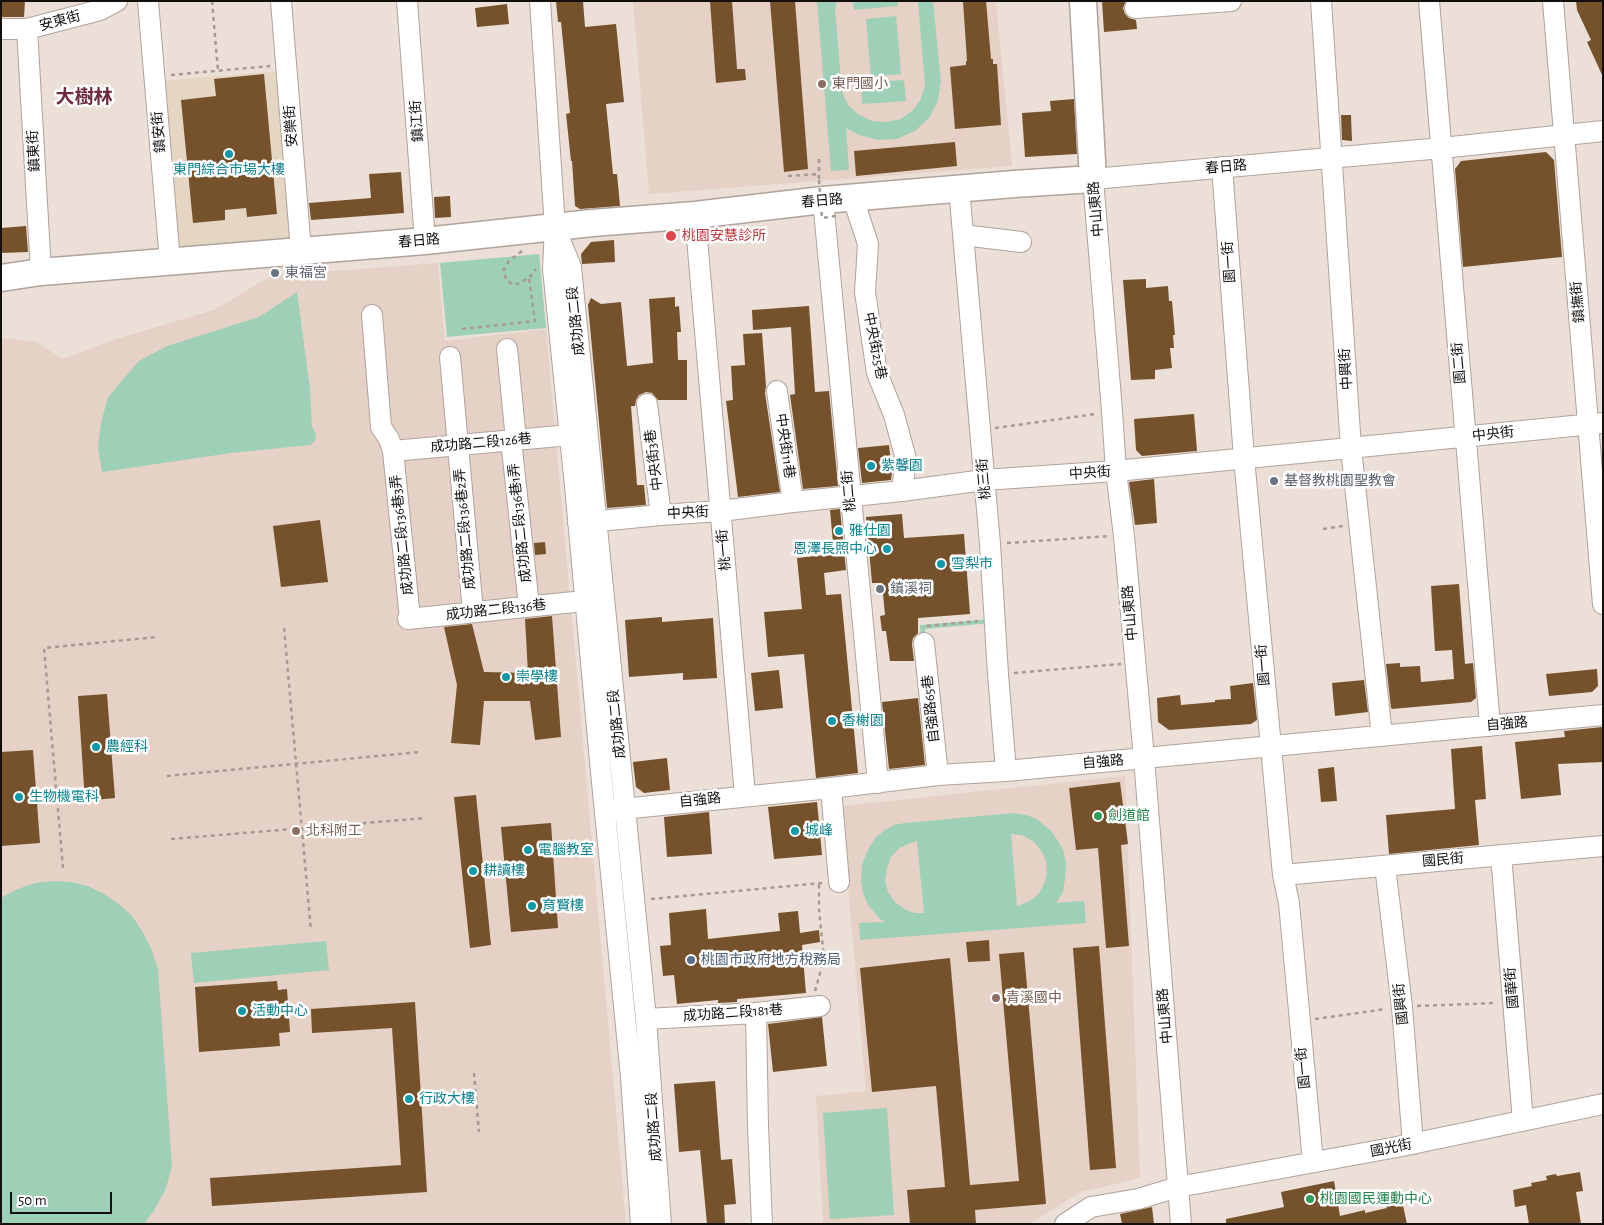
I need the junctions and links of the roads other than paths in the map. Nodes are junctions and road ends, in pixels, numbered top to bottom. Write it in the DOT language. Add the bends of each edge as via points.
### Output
graph roads {
  1 [pos="117,1"];
  2 [pos="148,1"];
  3 [pos="281,1"];
  4 [pos="407,1"];
  5 [pos="540,1"];
  6 [pos="1083,1"];
  7 [pos="1231,1"];
  8 [pos="1321,1"];
  9 [pos="1429,1"];
  10 [pos="1553,1"];
  11 [pos="1135,8"];
  12 [pos="1,29"];
  13 [pos="27,29"];
  14 [pos="1603,131"];
  15 [pos="1565,134"];
  16 [pos="1442,148"];
  17 [pos="1331,157"];
  18 [pos="1222,167"];
  19 [pos="1093,179"];
  20 [pos="958,188"];
  21 [pos="837,205"];
  22 [pos="695,215"];
  23 [pos="555,228"];
  24 [pos="963,235"];
  25 [pos="425,241"];
  26 [pos="1021,242"];
  27 [pos="301,251"];
  28 [pos="170,262"];
  29 [pos="42,272"];
  30 [pos="1,278"];
  31 [pos="372,315"];
  32 [pos="507,349"];
  33 [pos="450,357"];
  34 [pos="777,390"];
  35 [pos="648,404"];
  36 [pos="1596,424"];
  37 [pos="570,435"];
  38 [pos="1465,437"];
  39 [pos="514,440"];
  40 [pos="457,445"];
  41 [pos="1351,448"];
  42 [pos="392,452"];
  43 [pos="1244,458"];
  44 [pos="1116,471"];
  45 [pos="984,480"];
  46 [pos="902,492"];
  47 [pos="850,497"];
  48 [pos="793,502"];
  49 [pos="721,511"];
  50 [pos="661,515"];
  51 [pos="587,522"];
  52 [pos="584,601"];
  53 [pos="1603,604"];
  54 [pos="528,606"];
  55 [pos="473,612"];
  56 [pos="409,619"];
  57 [pos="924,643"];
  58 [pos="1603,715"];
  59 [pos="1490,726"];
  60 [pos="1382,736"];
  61 [pos="1270,746"];
  62 [pos="1144,758"];
  63 [pos="1006,771"];
  64 [pos="938,775"];
  65 [pos="878,783"];
  66 [pos="831,788"];
  67 [pos="745,796"];
  68 [pos="625,808"];
  69 [pos="604,810"];
  70 [pos="1603,846"];
  71 [pos="1501,855"];
  72 [pos="1385,866"];
  73 [pos="1283,875"];
  74 [pos="829,883"];
  75 [pos="635,907"];
  76 [pos="615,916"];
  77 [pos="644,994"];
  78 [pos="623,997"];
  79 [pos="816,1007"];
  80 [pos="756,1013"];
  81 [pos="646,1019"];
  82 [pos="1603,1104"];
  83 [pos="1523,1120"];
  84 [pos="1413,1144"];
  85 [pos="1313,1162"];
  86 [pos="1178,1187"];
  87 [pos="641,1224"];
  88 [pos="660,1224"];
  89 [pos="762,1224"];
  90 [pos="1065,1224"];
  91 [pos="1181,1224"];
  1 -- 13 [label="street, 安東街" via="100,10"];
  2 -- 28 [label="street, 鎮安街"];
  3 -- 27 [label="street, 安樂街"];
  4 -- 25 [label="street, 鎮江街"];
  5 -- 23 [label="street, 成功路二段"];
  6 -- 19 [label="main road, 中山東路"];
  7 -- 11 [label="street"];
  8 -- 17 [label="street, 中興街"];
  9 -- 16 [label="street, 園二街"];
  10 -- 15 [label="street, 鎮撫街"];
  12 -- 13 [label="street, 安東街"];
  13 -- 29 [label="street, 鎮東街"];
  14 -- 15 [label="street, 春日路"];
  15 -- 16 [label="street, 春日路"];
  15 -- 36 [label="street, 鎮撫街"];
  16 -- 17 [label="street, 春日路"];
  16 -- 38 [label="street, 園二街"];
  17 -- 18 [label="street, 春日路"];
  17 -- 41 [label="street, 中興街"];
  18 -- 19 [label="street, 春日路"];
  18 -- 43 [label="street, 園一街"];
  19 -- 20 [label="main road, 春日路"];
  19 -- 44 [label="street, 中山東路"];
  20 -- 21 [label="main road, 春日路"];
  20 -- 24 [label="street, 桃三街"];
  21 -- 22 [label="main road, 春日路"];
  21 -- 46 [label="street, 中央街25巷" via="868,244 865,292 877,373 894,415 906,459"];
  21 -- 47 [label="street, 桃二街"];
  22 -- 23 [label="main road, 春日路"];
  22 -- 49 [label="street, 桃一街"];
  23 -- 25 [label="main road, 春日路"];
  23 -- 37 [label="street, 成功路二段" via="553,269"];
  23 -- 51 [label="street, 成功路二段" via="571,267"];
  24 -- 26 [label="street"];
  24 -- 45 [label="street, 桃三街"];
  25 -- 27 [label="main road, 春日路"];
  27 -- 28 [label="main road, 春日路"];
  28 -- 29 [label="main road, 春日路"];
  29 -- 30 [label="main road, 春日路"];
  31 -- 42 [label="street, 成功路二段136巷3弄" via="381,427"];
  32 -- 39 [label="street, 成功路二段136巷1弄"];
  33 -- 40 [label="street, 成功路二段136巷2弄"];
  34 -- 48 [label="street, 中央街11巷"];
  35 -- 50 [label="street, 中央街3巷"];
  36 -- 38 [label="street, 中央街"];
  36 -- 53 [label="street, 鎮撫街"];
  37 -- 39 [label="street, 成功路二段126巷"];
  37 -- 51 [label="street, 成功路二段"];
  38 -- 41 [label="street, 中央街"];
  38 -- 59 [label="street, 園二街"];
  39 -- 40 [label="street, 成功路二段126巷"];
  39 -- 54 [label="street, 成功路二段136巷1弄"];
  40 -- 42 [label="street, 成功路二段126巷"];
  40 -- 55 [label="street, 成功路二段136巷2弄"];
  41 -- 43 [label="street, 中央街"];
  41 -- 60 [label="street, 中興街"];
  42 -- 56 [label="street, 成功路二段136巷3弄"];
  43 -- 44 [label="street, 中央街"];
  43 -- 61 [label="street, 園一街"];
  44 -- 45 [label="street, 中央街"];
  44 -- 62 [label="street, 中山東路"];
  45 -- 46 [label="street, 中央街"];
  45 -- 63 [label="street, 桃三街"];
  46 -- 47 [label="street, 中央街"];
  47 -- 48 [label="street, 中央街"];
  47 -- 65 [label="street, 桃二街"];
  48 -- 49 [label="street, 中央街"];
  49 -- 50 [label="street, 中央街"];
  49 -- 67 [label="street, 桃一街"];
  50 -- 51 [label="street, 中央街"];
  51 -- 52 [label="street, 成功路二段"];
  51 -- 68 [label="street, 成功路二段"];
  52 -- 54 [label="street, 成功路二段136巷"];
  52 -- 69 [label="street, 成功路二段"];
  54 -- 55 [label="street, 成功路二段136巷"];
  55 -- 56 [label="street, 成功路二段136巷"];
  57 -- 64 [label="street, 自強路65巷"];
  58 -- 59 [label="street, 自強路"];
  59 -- 60 [label="street, 自強路"];
  60 -- 61 [label="street, 自強路"];
  61 -- 62 [label="street, 自強路"];
  61 -- 73 [label="street, 園一街"];
  62 -- 63 [label="street, 自強路"];
  62 -- 86 [label="street, 中山東路"];
  63 -- 64 [label="street, 自強路"];
  64 -- 65 [label="street, 自強路"];
  65 -- 66 [label="street, 自強路"];
  66 -- 67 [label="street, 自強路"];
  66 -- 74 [label="street"];
  67 -- 68 [label="street, 自強路"];
  68 -- 69 [label="street, 自強路"];
  68 -- 75 [label="street, 成功路二段"];
  69 -- 76 [label="street, 成功路二段"];
  70 -- 71 [label="street, 國民街"];
  71 -- 72 [label="street, 國民街"];
  71 -- 83 [label="street, 國華街"];
  72 -- 73 [label="street, 國民街"];
  72 -- 84 [label="street, 國興街" via="1402,1007"];
  73 -- 85 [label="street, 園一街" via="1289,903"];
  75 -- 76 [label="street"];
  75 -- 77 [label="street, 成功路二段"];
  76 -- 78 [label="street, 成功路二段"];
  77 -- 78 [label="street"];
  77 -- 81 [label="street, 成功路二段"];
  78 -- 87 [label="street, 成功路二段"];
  79 -- 80 [label="street, 成功路二段181巷"];
  80 -- 81 [label="street, 成功路二段181巷"];
  80 -- 89 [label="street"];
  81 -- 88 [label="street, 成功路二段"];
  82 -- 83 [label="street, 國光街"];
  83 -- 84 [label="street, 國光街"];
  84 -- 85 [label="street, 國光街"];
  85 -- 86 [label="street, 國光街"];
  86 -- 90 [label="street, 國光街" via="1138,1199 1091,1207"];
  86 -- 91 [label="street, 中山東路"];
}
